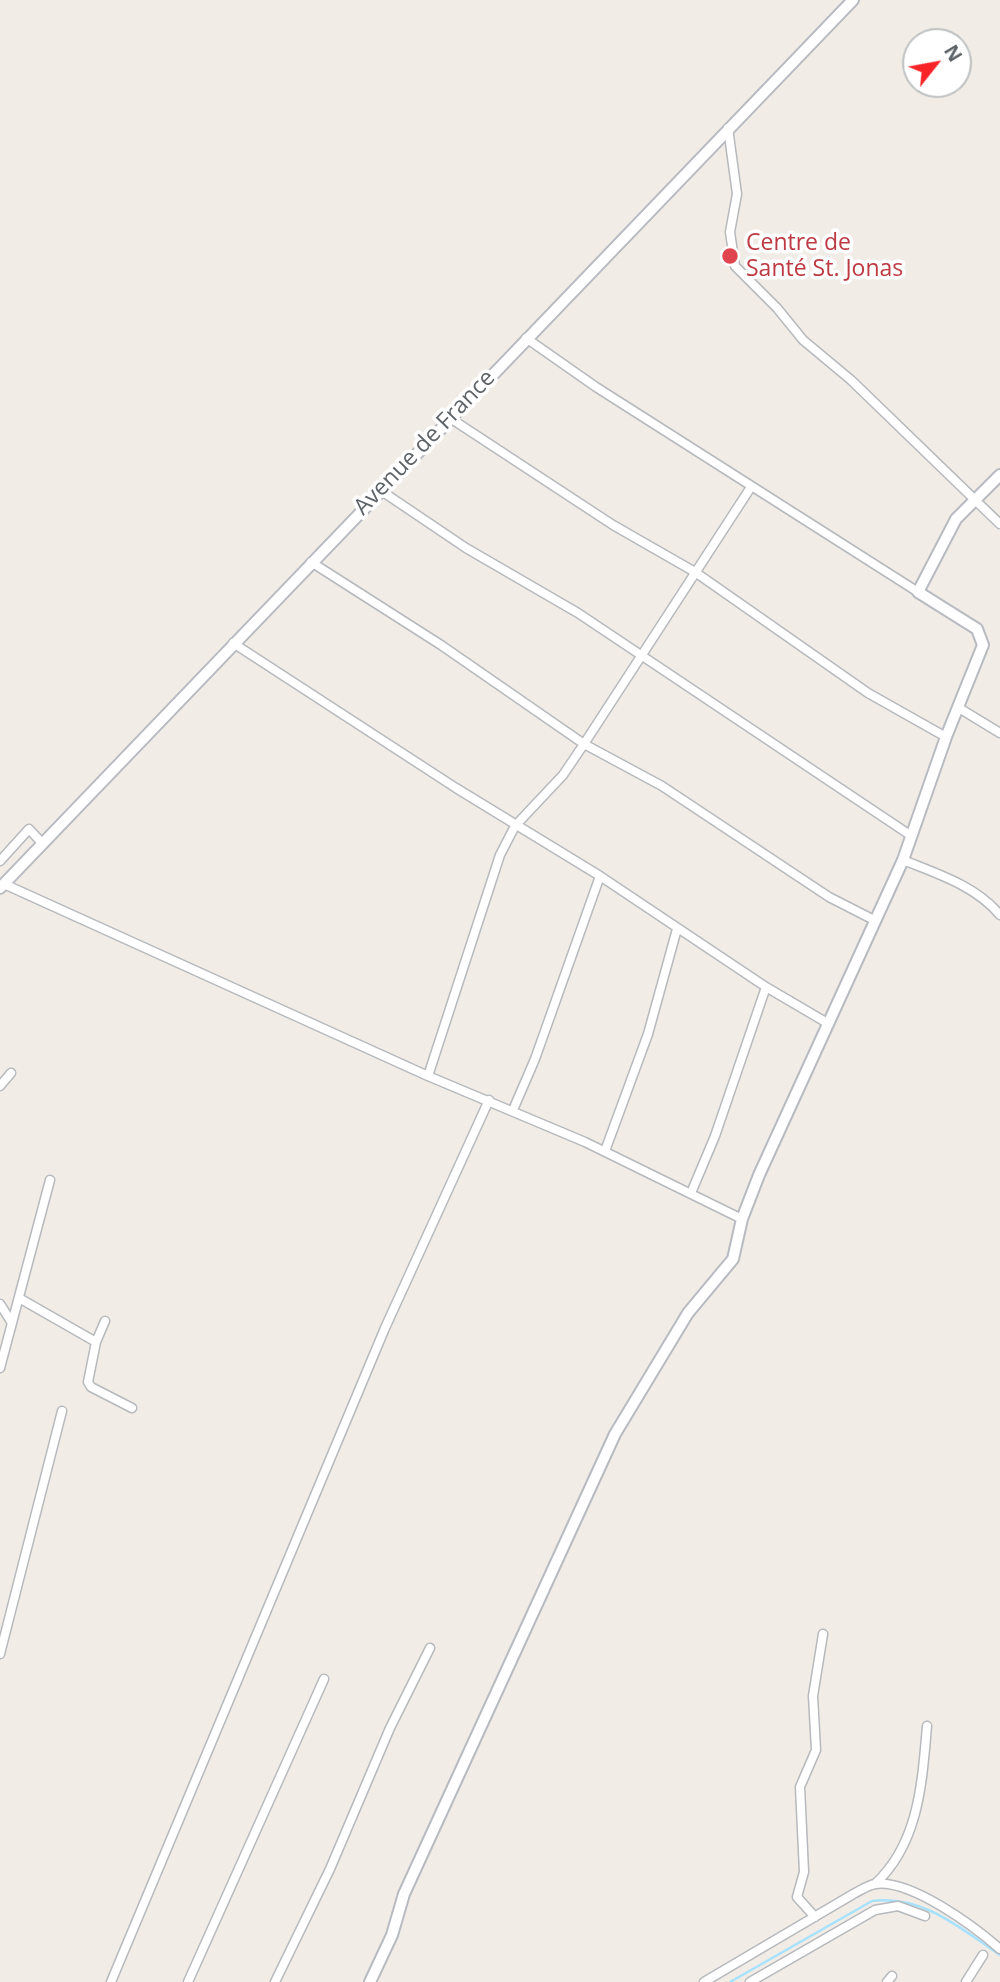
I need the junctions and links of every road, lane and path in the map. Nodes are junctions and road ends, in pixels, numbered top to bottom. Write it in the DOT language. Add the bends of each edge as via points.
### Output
graph roads {
  1 [pos="853,0"];
  2 [pos="728,128"];
  3 [pos="526,338"];
  4 [pos="450,418"];
  5 [pos="1000,475"];
  6 [pos="751,487"];
  7 [pos="380,490"];
  8 [pos="976,498"];
  9 [pos="1000,524"];
  10 [pos="312,562"];
  11 [pos="695,572"];
  12 [pos="918,592"];
  13 [pos="233,643"];
  14 [pos="639,657"];
  15 [pos="959,708"];
  16 [pos="1000,733"];
  17 [pos="946,737"];
  18 [pos="584,744"];
  19 [pos="515,826"];
  20 [pos="910,835"];
  21 [pos="43,844"];
  22 [pos="903,860"];
  23 [pos="0,861"];
  24 [pos="600,876"];
  25 [pos="2,886"];
  26 [pos="1000,915"];
  27 [pos="876,921"];
  28 [pos="677,929"];
  29 [pos="766,987"];
  30 [pos="829,1024"];
  31 [pos="11,1073"];
  32 [pos="428,1076"];
  33 [pos="0,1086"];
  34 [pos="489,1100"];
  35 [pos="513,1110"];
  36 [pos="605,1151"];
  37 [pos="50,1180"];
  38 [pos="691,1193"];
  39 [pos="742,1219"];
  40 [pos="19,1298"];
  41 [pos="0,1304"];
  42 [pos="105,1321"];
  43 [pos="12,1323"];
  44 [pos="96,1342"];
  45 [pos="0,1368"];
  46 [pos="132,1408"];
  47 [pos="62,1411"];
  48 [pos="823,1634"];
  49 [pos="430,1648"];
  50 [pos="0,1654"];
  51 [pos="324,1679"];
  52 [pos="927,1726"];
  53 [pos="876,1884"];
  54 [pos="925,1916"];
  55 [pos="815,1917"];
  56 [pos="1000,1949"];
  57 [pos="983,1955"];
  58 [pos="111,1982"];
  59 [pos="188,1982"];
  60 [pos="275,1982"];
  61 [pos="370,1982"];
  62 [pos="704,1982"];
  63 [pos="750,1982"];
  64 [pos="966,1982"];
  1 -- 2 [label="street, Avenue de France"];
  2 -- 3 [label="street, Avenue de France"];
  2 -- 8 [label="street" via="737,194 730,232 735,266 806,342"];
  3 -- 4 [label="street, Avenue de France"];
  3 -- 6 [label="street"];
  4 -- 7 [label="street, Avenue de France"];
  4 -- 11 [label="street" via="613,525"];
  5 -- 8 [label="street"];
  6 -- 11 [label="street"];
  6 -- 12 [label="street"];
  7 -- 10 [label="street, Avenue de France"];
  7 -- 14 [label="street" via="466,548 578,613"];
  8 -- 9 [label="street"];
  8 -- 12 [label="street" via="950,528"];
  10 -- 13 [label="street, Avenue de France"];
  10 -- 18 [label="street"];
  11 -- 14 [label="street"];
  11 -- 17 [label="street" via="868,693"];
  12 -- 15 [label="street" via="982,636 984,645"];
  13 -- 19 [label="street"];
  13 -- 21 [label="street, Avenue de France"];
  14 -- 18 [label="street"];
  14 -- 20 [label="street"];
  15 -- 16 [label="street"];
  15 -- 17 [label="street"];
  17 -- 20 [label="street"];
  18 -- 19 [label="street" via="563,775"];
  18 -- 27 [label="street" via="662,786 829,897"];
  19 -- 24 [label="street"];
  19 -- 32 [label="street" via="500,855"];
  20 -- 22 [label="street"];
  21 -- 23 [label="street" via="29,829"];
  21 -- 25 [label="street, Avenue de France"];
  22 -- 26 [label="street" via="983,897"];
  22 -- 27 [label="street"];
  24 -- 28 [label="street"];
  24 -- 35 [label="street"];
  25 -- 32 [label="street"];
  27 -- 30 [label="street"];
  28 -- 29 [label="street"];
  28 -- 36 [label="street" via="648,1034"];
  29 -- 30 [label="street"];
  29 -- 38 [label="street"];
  30 -- 39 [label="street"];
  31 -- 33 [label="street"];
  32 -- 34 [label="street"];
  34 -- 35 [label="street"];
  34 -- 58 [label="street" via="385,1328"];
  35 -- 36 [label="street"];
  36 -- 38 [label="street"];
  37 -- 40 [label="street"];
  38 -- 39 [label="street"];
  39 -- 61 [label="street" via="733,1259 688,1313 615,1434 404,1894 392,1935"];
  40 -- 43 [label="street"];
  40 -- 44 [label="street"];
  41 -- 43 [label="street"];
  42 -- 44 [label="street"];
  43 -- 45 [label="street"];
  44 -- 46 [label="street" via="89,1385"];
  47 -- 50 [label="street"];
  48 -- 55 [label="street" via="813,1696 816,1750 799,1790 804,1872 797,1897"];
  49 -- 60 [label="street"];
  51 -- 59 [label="street"];
  52 -- 53 [label="street" via="922,1785 912,1821 900,1855"];
  53 -- 55 [label="street"];
  53 -- 56 [label="street" via="923,1897"];
  54 -- 63 [label="street" via="898,1906 875,1910"];
  55 -- 62 [label="street"];
  57 -- 64 [label="street"];
}
